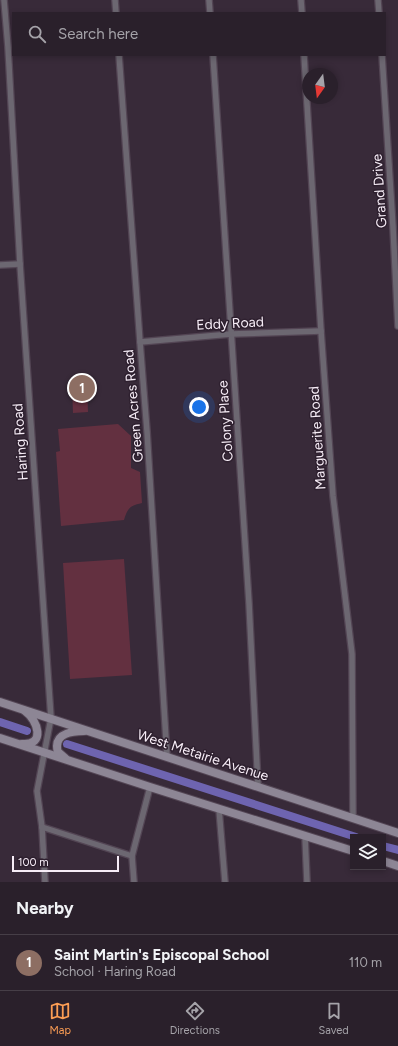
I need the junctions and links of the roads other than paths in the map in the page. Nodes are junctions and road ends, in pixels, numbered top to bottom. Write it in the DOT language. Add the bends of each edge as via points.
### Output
graph roads {
  1 [pos="4,0"];
  2 [pos="115,0"];
  3 [pos="209,0"];
  4 [pos="301,0"];
  5 [pos="378,0"];
  6 [pos="116,12"];
  7 [pos="210,12"];
  8 [pos="302,12"];
  9 [pos="379,12"];
  10 [pos="119,56"];
  11 [pos="213,56"];
  12 [pos="304,56"];
  13 [pos="382,56"];
  14 [pos="395,227"];
  15 [pos="20,264"];
  16 [pos="0,265"];
  17 [pos="398,326"];
  18 [pos="321,331"];
  19 [pos="231,334"];
  20 [pos="140,342"];
  21 [pos="0,702"];
  22 [pos="20,709"];
  23 [pos="50,718"];
  24 [pos="93,732"];
  25 [pos="0,738"];
  26 [pos="16,743"];
  27 [pos="44,752"];
  28 [pos="166,756"];
  29 [pos="66,759"];
  30 [pos="258,786"];
  31 [pos="150,787"];
  32 [pos="219,809"];
  33 [pos="353,818"];
  34 [pos="42,827"];
  35 [pos="398,833"];
  36 [pos="305,836"];
  37 [pos="350,850"];
  38 [pos="132,856"];
  39 [pos="386,862"];
  40 [pos="398,866"];
  41 [pos="45,882"];
  42 [pos="134,882"];
  43 [pos="225,882"];
  44 [pos="307,882"];
  1 -- 15 [label="street, Haring Road"];
  2 -- 6 [label="street"];
  3 -- 7 [label="street"];
  4 -- 8 [label="street"];
  5 -- 9 [label="street"];
  10 -- 20 [label="street, Green Acres Road"];
  11 -- 19 [label="street, Colony Place"];
  12 -- 18 [label="street, Marguerite Road"];
  13 -- 14 [label="street, Grand Drive"];
  14 -- 17 [label="street, Grand Drive"];
  15 -- 16 [label="street"];
  15 -- 23 [label="street, Haring Road"];
  18 -- 19 [label="street, Eddy Road"];
  18 -- 33 [label="street, Marguerite Road" via="334,496 352,654"];
  19 -- 20 [label="street, Eddy Road"];
  19 -- 30 [label="street, Colony Place"];
  20 -- 28 [label="street, Green Acres Road" via="148,430"];
  21 -- 22 [label="main road, West Metairie Avenue"];
  22 -- 23 [label="main road, West Metairie Avenue"];
  22 -- 26 [label="main road" via="27,712 36,722 38,731 36,739 28,744"];
  23 -- 24 [label="main road, West Metairie Avenue"];
  23 -- 27 [label="street, Haring Road"];
  24 -- 28 [label="main road, West Metairie Avenue"];
  24 -- 29 [label="main road" via="76,731 64,734 58,739 58,752"];
  25 -- 26 [label="main road"];
  26 -- 27 [label="main road"];
  27 -- 29 [label="main road"];
  27 -- 34 [label="street, Haring Road" via="37,791"];
  28 -- 30 [label="main road, West Metairie Avenue"];
  29 -- 31 [label="main road"];
  30 -- 33 [label="main road, West Metairie Avenue"];
  31 -- 32 [label="main road"];
  31 -- 38 [label="street"];
  32 -- 36 [label="main road"];
  32 -- 43 [label="street"];
  33 -- 35 [label="main road, West Metairie Avenue"];
  34 -- 38 [label="street"];
  34 -- 41 [label="street, Haring Road"];
  36 -- 37 [label="main road"];
  36 -- 44 [label="street"];
  38 -- 42 [label="street"];
  39 -- 40 [label="main road"];
}
